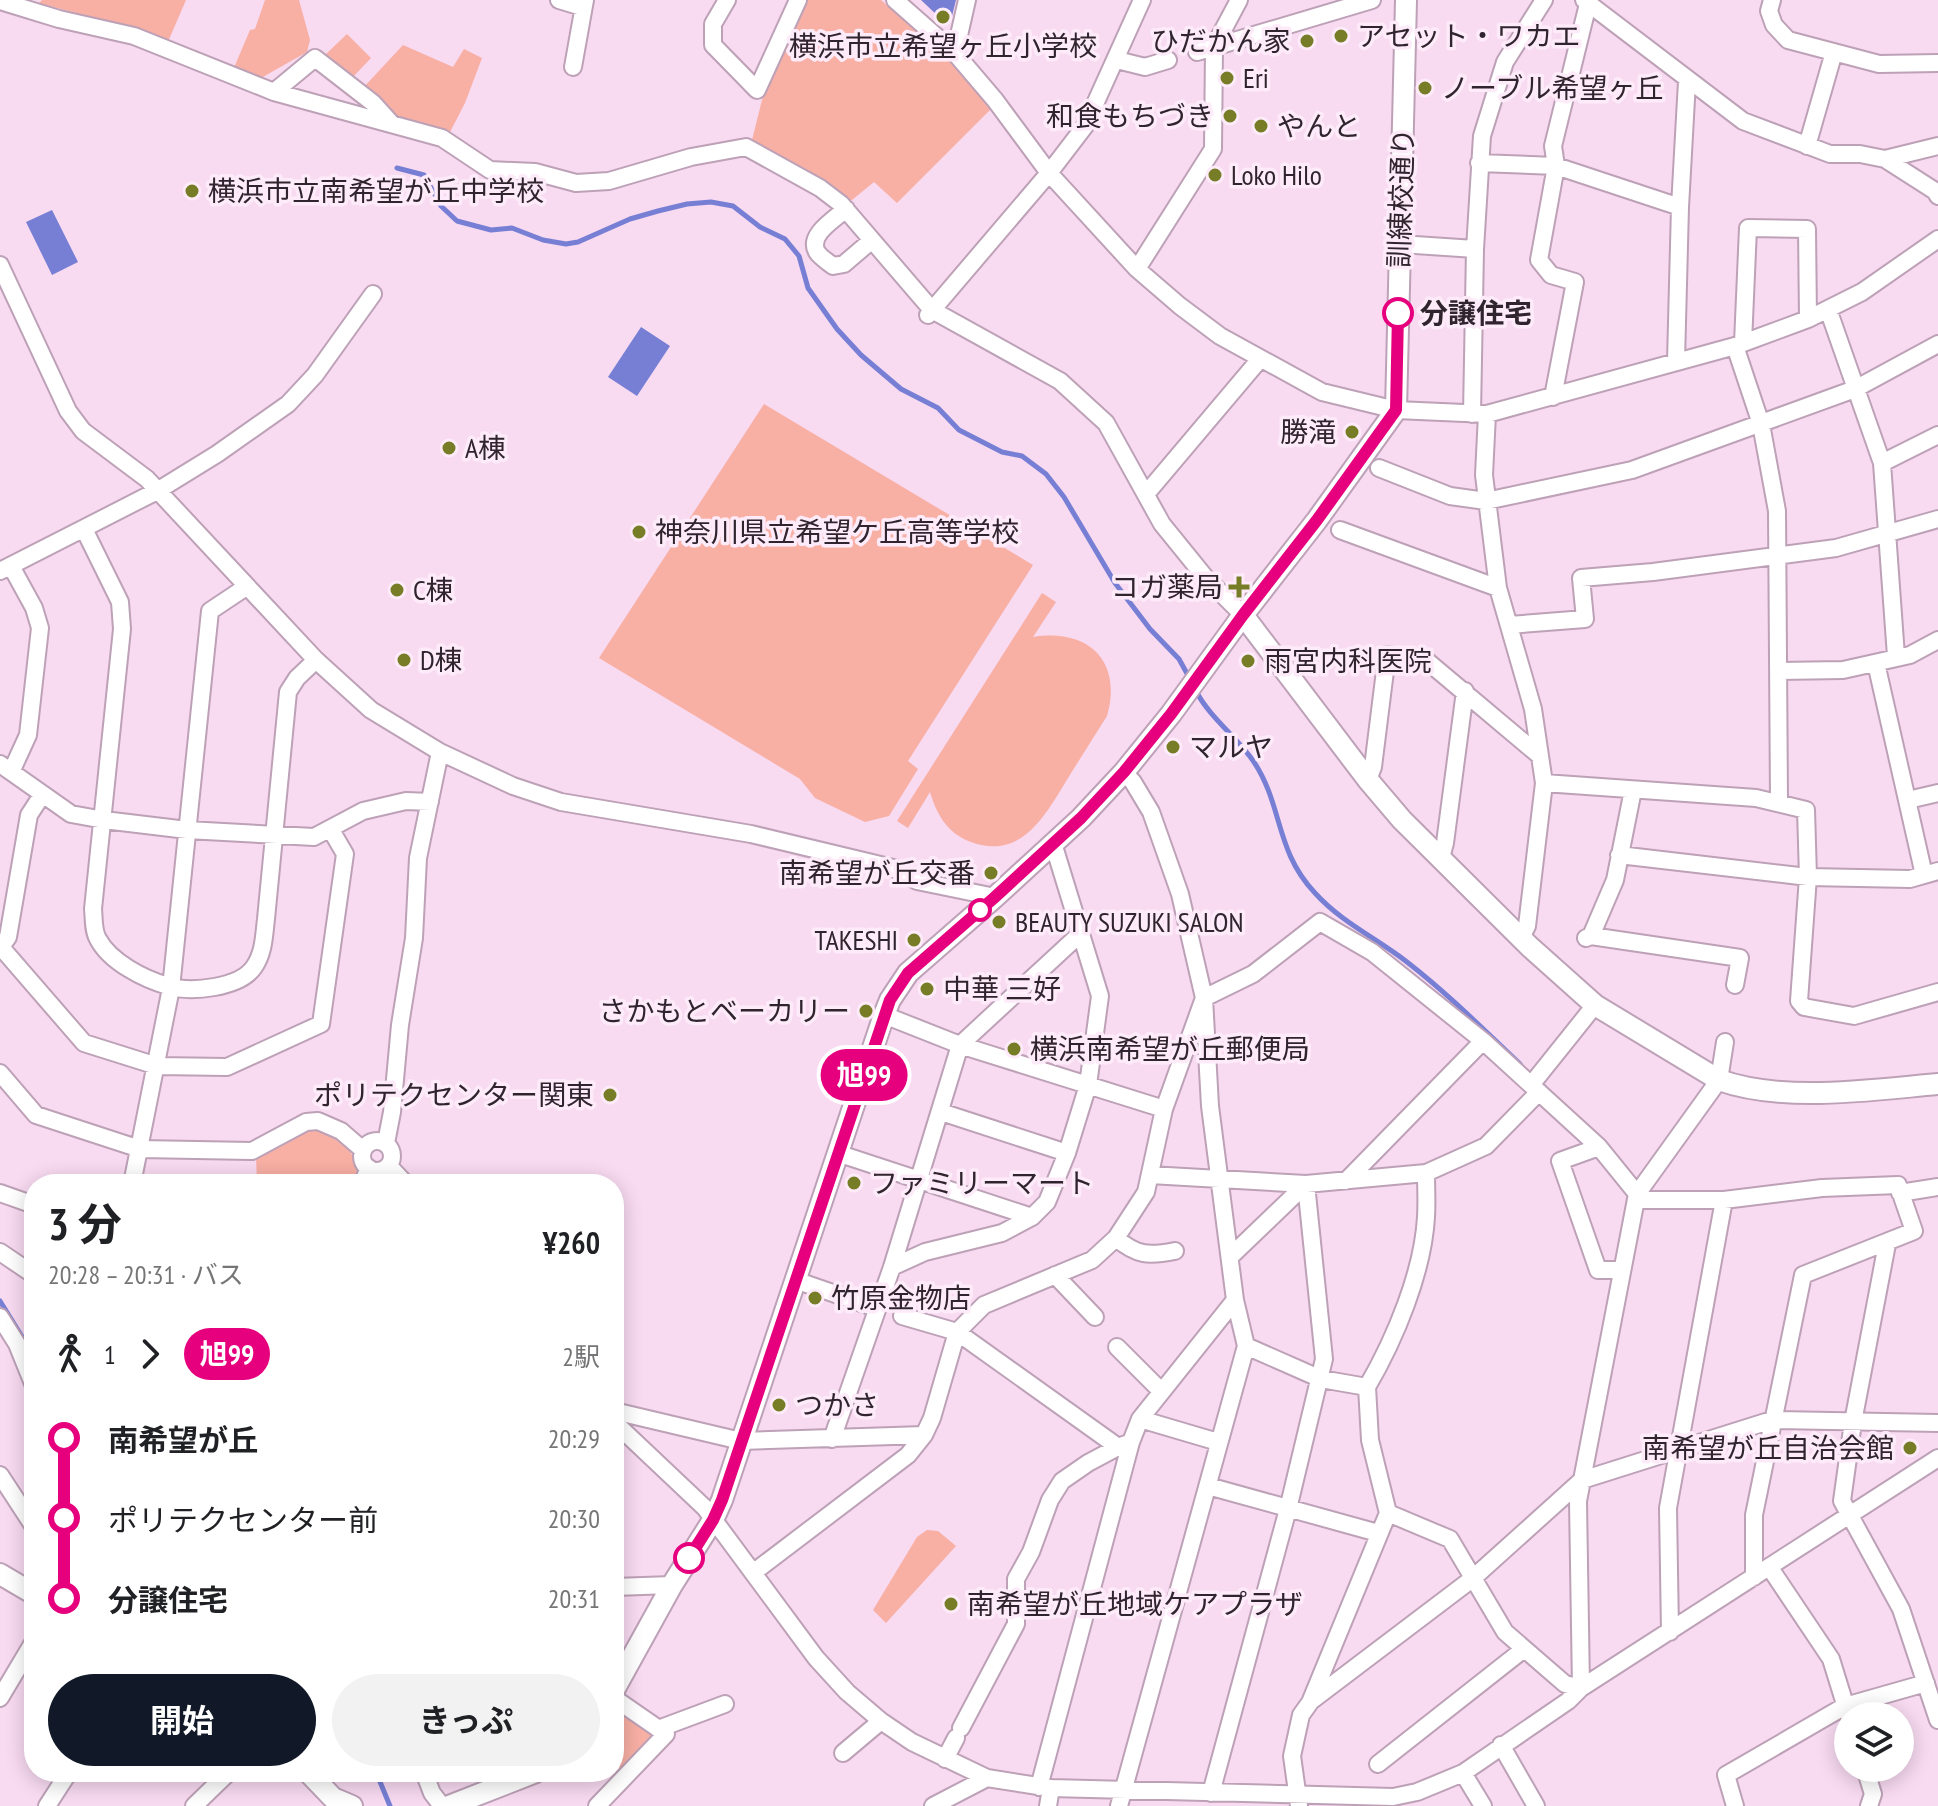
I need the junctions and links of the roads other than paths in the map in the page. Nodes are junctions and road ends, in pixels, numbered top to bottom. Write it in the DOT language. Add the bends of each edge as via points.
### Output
graph roads {
  1 [pos="559,0"];
  2 [pos="727,0"];
  3 [pos="798,0"];
  4 [pos="895,0"];
  5 [pos="967,0"];
  6 [pos="1142,0"];
  7 [pos="1239,0"];
  8 [pos="1372,0"];
  9 [pos="1406,0"];
  10 [pos="1544,0"];
  11 [pos="1772,0"];
  12 [pos="0,1"];
  13 [pos="1586,2"];
  14 [pos="583,3"];
  15 [pos="1214,47"];
  16 [pos="1197,52"];
  17 [pos="1834,52"];
  18 [pos="955,53"];
  19 [pos="1117,60"];
  20 [pos="1168,60"];
  21 [pos="1938,63"];
  22 [pos="573,67"];
  23 [pos="1687,81"];
  24 [pos="274,92"];
  25 [pos="392,125"];
  26 [pos="1807,146"];
  27 [pos="1938,146"];
  28 [pos="1885,159"];
  29 [pos="1479,163"];
  30 [pos="1556,166"];
  31 [pos="1049,173"];
  32 [pos="1938,196"];
  33 [pos="1680,207"];
  34 [pos="846,209"];
  35 [pos="1938,239"];
  36 [pos="872,240"];
  37 [pos="1400,244"];
  38 [pos="1475,249"];
  39 [pos="0,265"];
  40 [pos="1137,269"];
  41 [pos="373,294"];
  42 [pos="1828,309"];
  43 [pos="930,313"];
  44 [pos="1808,319"];
  45 [pos="1739,344"];
  46 [pos="1938,344"];
  47 [pos="1260,359"];
  48 [pos="1676,361"];
  49 [pos="1855,389"];
  50 [pos="1553,397"];
  51 [pos="1396,410"];
  52 [pos="1480,414"];
  53 [pos="1761,424"];
  54 [pos="1938,435"];
  55 [pos="1882,463"];
  56 [pos="1379,468"];
  57 [pos="157,491"];
  58 [pos="1146,494"];
  59 [pos="1486,501"];
  60 [pos="1938,519"];
  61 [pos="84,529"];
  62 [pos="1340,530"];
  63 [pos="1888,533"];
  64 [pos="1776,554"];
  65 [pos="5,569"];
  66 [pos="246,587"];
  67 [pos="1498,588"];
  68 [pos="1243,615"];
  69 [pos="1509,625"];
  70 [pos="1938,640"];
  71 [pos="1896,656"];
  72 [pos="316,660"];
  73 [pos="1876,663"];
  74 [pos="1779,671"];
  75 [pos="1465,691"];
  76 [pos="440,752"];
  77 [pos="1540,756"];
  78 [pos="6,767"];
  79 [pos="1124,772"];
  80 [pos="1368,780"];
  81 [pos="1544,783"];
  82 [pos="1633,790"];
  83 [pos="1938,793"];
  84 [pos="42,795"];
  85 [pos="1908,800"];
  86 [pos="430,802"];
  87 [pos="1779,802"];
  88 [pos="104,820"];
  89 [pos="187,830"];
  90 [pos="331,830"];
  91 [pos="274,836"];
  92 [pos="1053,843"];
  93 [pos="1619,855"];
  94 [pos="1441,858"];
  95 [pos="1931,873"];
  96 [pos="1808,877"];
  97 [pos="995,897"];
  98 [pos="1080,934"];
  99 [pos="1521,938"];
  100 [pos="0,947"];
  101 [pos="1735,985"];
  102 [pos="171,988"];
  103 [pos="1938,992"];
  104 [pos="1204,998"];
  105 [pos="1595,1005"];
  106 [pos="884,1015"];
  107 [pos="1483,1041"];
  108 [pos="1725,1042"];
  109 [pos="960,1045"];
  110 [pos="157,1066"];
  111 [pos="0,1073"];
  112 [pos="1719,1080"];
  113 [pos="1938,1084"];
  114 [pos="1088,1085"];
  115 [pos="1535,1089"];
  116 [pos="1164,1109"];
  117 [pos="941,1112"];
  118 [pos="386,1143"];
  119 [pos="1599,1147"];
  120 [pos="140,1149"];
  121 [pos="363,1150"];
  122 [pos="837,1153"];
  123 [pos="1067,1153"];
  124 [pos="389,1166"];
  125 [pos="1426,1173"];
  126 [pos="134,1174"];
  127 [pos="366,1174"];
  128 [pos="371,1174"];
  129 [pos="397,1174"];
  130 [pos="1150,1175"];
  131 [pos="919,1180"];
  132 [pos="1221,1181"];
  133 [pos="1346,1181"];
  134 [pos="1306,1184"];
  135 [pos="1938,1187"];
  136 [pos="0,1193"];
  137 [pos="1900,1193"];
  138 [pos="1637,1194"];
  139 [pos="1724,1200"];
  140 [pos="24,1201"];
  141 [pos="1032,1217"];
  142 [pos="1116,1238"];
  143 [pos="1887,1244"];
  144 [pos="1175,1251"];
  145 [pos="0,1252"];
  146 [pos="1230,1257"];
  147 [pos="892,1267"];
  148 [pos="24,1268"];
  149 [pos="1622,1270"];
  150 [pos="1055,1275"];
  151 [pos="795,1280"];
  152 [pos="1235,1300"];
  153 [pos="876,1308"];
  154 [pos="902,1316"];
  155 [pos="1095,1317"];
  156 [pos="2,1326"];
  157 [pos="957,1332"];
  158 [pos="1246,1346"];
  159 [pos="1117,1347"];
  160 [pos="24,1361"];
  161 [pos="1321,1379"];
  162 [pos="1367,1387"];
  163 [pos="1161,1391"];
  164 [pos="624,1413"];
  165 [pos="1140,1419"];
  166 [pos="1772,1420"];
  167 [pos="1938,1420"];
  168 [pos="1853,1422"];
  169 [pos="624,1431"];
  170 [pos="924,1435"];
  171 [pos="832,1439"];
  172 [pos="741,1441"];
  173 [pos="1218,1442"];
  174 [pos="1124,1444"];
  175 [pos="1680,1447"];
  176 [pos="1937,1463"];
  177 [pos="0,1475"];
  178 [pos="1582,1480"];
  179 [pos="1208,1486"];
  180 [pos="1288,1509"];
  181 [pos="24,1512"];
  182 [pos="1388,1513"];
  183 [pos="1849,1513"];
  184 [pos="713,1520"];
  185 [pos="1378,1533"];
  186 [pos="1770,1568"];
  187 [pos="754,1572"];
  188 [pos="0,1574"];
  189 [pos="1754,1577"];
  190 [pos="1472,1579"];
  191 [pos="672,1585"];
  192 [pos="624,1587"];
  193 [pos="24,1588"];
  194 [pos="1670,1632"];
  195 [pos="1524,1649"];
  196 [pos="24,1654"];
  197 [pos="624,1672"];
  198 [pos="5,1678"];
  199 [pos="1926,1683"];
  200 [pos="1581,1688"];
  201 [pos="0,1698"];
  202 [pos="1311,1701"];
  203 [pos="1844,1702"];
  204 [pos="1872,1702"];
  205 [pos="725,1704"];
  206 [pos="624,1705"];
  207 [pos="1834,1718"];
  208 [pos="1938,1720"];
  209 [pos="881,1721"];
  210 [pos="658,1729"];
  211 [pos="1501,1745"];
  212 [pos="843,1753"];
  213 [pos="945,1759"];
  214 [pos="1378,1764"];
  215 [pos="1463,1773"];
  216 [pos="624,1778"];
  217 [pos="987,1778"];
  218 [pos="63,1782"];
  219 [pos="219,1782"];
  220 [pos="318,1782"];
  221 [pos="428,1782"];
  222 [pos="510,1782"];
  223 [pos="620,1782"];
  224 [pos="1869,1782"];
  225 [pos="1045,1788"];
  226 [pos="1211,1793"];
  227 [pos="1121,1798"];
  228 [pos="1298,1800"];
  229 [pos="47,1806"];
  230 [pos="194,1806"];
  231 [pos="352,1806"];
  232 [pos="442,1806"];
  233 [pos="449,1806"];
  234 [pos="597,1806"];
  235 [pos="933,1806"];
  236 [pos="1048,1806"];
  237 [pos="1483,1806"];
  238 [pos="1536,1806"];
  239 [pos="1735,1806"];
  240 [pos="1869,1806"];
  1 -- 14 [label="street"];
  2 -- 3 [label="street" via="713,24 713,45 757,90"];
  4 -- 18 [label="street"];
  5 -- 18 [label="street"];
  6 -- 19 [label="street"];
  7 -- 15 [label="street"];
  8 -- 15 [label="street"];
  9 -- 37 [label="street, 訓練校通り"];
  10 -- 29 [label="street" via="1505,62"];
  11 -- 17 [label="street" via="1774,25 1788,40"];
  12 -- 24 [label="street" via="134,36"];
  13 -- 23 [label="street"];
  13 -- 30 [label="street" via="1553,146"];
  14 -- 22 [label="street"];
  15 -- 16 [label="street"];
  15 -- 40 [label="street" via="1213,149"];
  17 -- 21 [label="street" via="1879,64"];
  17 -- 26 [label="street"];
  18 -- 31 [label="street"];
  19 -- 20 [label="street" via="1145,67"];
  19 -- 31 [label="street" via="1085,126"];
  23 -- 26 [label="street" via="1743,121"];
  23 -- 33 [label="street"];
  24 -- 25 [label="street"];
  24 -- 25 [label="street" via="315,58 373,103"];
  25 -- 34 [label="street" via="442,138 490,170 535,172 576,183 609,181 746,147 820,188"];
  26 -- 28 [label="street" via="1830,154"];
  27 -- 28 [label="street"];
  28 -- 32 [label="street"];
  29 -- 30 [label="street"];
  29 -- 38 [label="street"];
  30 -- 33 [label="street"];
  30 -- 50 [label="street" via="1539,260 1551,275 1575,282"];
  31 -- 40 [label="street"];
  31 -- 43 [label="street"];
  33 -- 48 [label="street"];
  34 -- 36 [label="street"];
  34 -- 36 [label="street" via="817,234 816,251 833,266 844,264"];
  35 -- 42 [label="street"];
  36 -- 43 [label="street"];
  37 -- 38 [label="street"];
  37 -- 51 [label="street, 訓練校通り"];
  38 -- 52 [label="street"];
  39 -- 57 [label="street" via="68,411 83,431"];
  40 -- 47 [label="street" via="1220,336"];
  41 -- 57 [label="street" via="288,404"];
  42 -- 44 [label="street"];
  42 -- 49 [label="street"];
  43 -- 58 [label="street" via="1060,381 1096,411"];
  44 -- 45 [label="street"];
  44 -- 45 [label="street" via="1807,229 1748,228"];
  45 -- 48 [label="street"];
  45 -- 53 [label="street"];
  46 -- 49 [label="street"];
  47 -- 51 [label="street" via="1322,392"];
  47 -- 58 [label="street"];
  48 -- 50 [label="street"];
  49 -- 53 [label="street"];
  49 -- 55 [label="street"];
  50 -- 52 [label="street"];
  51 -- 52 [label="street"];
  51 -- 68 [label="street"];
  52 -- 59 [label="street"];
  53 -- 59 [label="street" via="1632,470"];
  53 -- 64 [label="street" via="1777,511"];
  54 -- 55 [label="street"];
  55 -- 63 [label="street"];
  56 -- 59 [label="street" via="1450,496"];
  57 -- 61 [label="street"];
  57 -- 66 [label="street"];
  58 -- 68 [label="street" via="1162,524"];
  59 -- 67 [label="street"];
  60 -- 63 [label="street"];
  61 -- 65 [label="street"];
  61 -- 88 [label="street" via="120,602 122,629"];
  62 -- 67 [label="street"];
  63 -- 64 [label="street" via="1836,548"];
  63 -- 71 [label="street"];
  64 -- 69 [label="street" via="1581,578 1585,619"];
  64 -- 74 [label="street"];
  65 -- 78 [label="street" via="34,608 40,628 28,735"];
  66 -- 72 [label="street"];
  66 -- 89 [label="street" via="210,611"];
  67 -- 69 [label="street"];
  68 -- 79 [label="street"];
  68 -- 80 [label="street"];
  69 -- 77 [label="street" via="1533,709"];
  70 -- 71 [label="street" via="1910,655"];
  71 -- 73 [label="street"];
  72 -- 76 [label="street" via="371,710"];
  72 -- 91 [label="street" via="288,692"];
  73 -- 74 [label="street" via="1843,670"];
  73 -- 85 [label="street"];
  74 -- 87 [label="street"];
  75 -- 77 [label="street"];
  75 -- 80 [label="street" via="1427,661 1387,655"];
  75 -- 94 [label="street"];
  76 -- 86 [label="street"];
  76 -- 97 [label="street" via="561,802 751,834 893,868 917,881"];
  77 -- 81 [label="street"];
  78 -- 84 [label="street"];
  79 -- 92 [label="street"];
  79 -- 104 [label="street" via="1151,812 1180,894"];
  80 -- 94 [label="street"];
  81 -- 82 [label="street"];
  81 -- 99 [label="street" via="1527,926"];
  82 -- 87 [label="street"];
  82 -- 93 [label="street"];
  83 -- 85 [label="street"];
  84 -- 88 [label="street" via="71,814"];
  84 -- 100 [label="street" via="29,815 8,937"];
  85 -- 95 [label="street"];
  86 -- 90 [label="street" via="406,801 363,811"];
  86 -- 118 [label="street" via="418,858 414,938"];
  87 -- 96 [label="street" via="1806,810"];
  88 -- 89 [label="street"];
  88 -- 102 [label="street" via="93,909 97,938 138,975"];
  89 -- 91 [label="street"];
  89 -- 102 [label="street"];
  90 -- 91 [label="street" via="314,837"];
  90 -- 110 [label="street" via="345,854 321,1024 227,1067"];
  91 -- 102 [label="street" via="262,949 254,968 220,987"];
  92 -- 97 [label="street"];
  92 -- 98 [label="street"];
  93 -- 96 [label="street"];
  93 -- 101 [label="street" via="1615,880 1589,937 1740,958"];
  94 -- 99 [label="street"];
  95 -- 96 [label="street" via="1910,879"];
  96 -- 103 [label="street" via="1799,1001 1804,1007 1854,1016"];
  97 -- 106 [label="street" via="908,973"];
  98 -- 109 [label="street"];
  98 -- 114 [label="street" via="1100,996"];
  99 -- 105 [label="street"];
  100 -- 110 [label="street" via="84,1043"];
  102 -- 110 [label="street"];
  104 -- 107 [label="street" via="1253,974 1320,922 1372,952"];
  104 -- 116 [label="street"];
  104 -- 132 [label="street" via="1210,1106"];
  105 -- 112 [label="street"];
  105 -- 115 [label="street"];
  106 -- 109 [label="street"];
  106 -- 122 [label="street"];
  107 -- 115 [label="street"];
  107 -- 133 [label="street"];
  108 -- 112 [label="street"];
  109 -- 114 [label="street"];
  109 -- 117 [label="street"];
  110 -- 120 [label="street"];
  111 -- 120 [label="street" via="36,1115"];
  112 -- 113 [label="street" via="1739,1087 1796,1091"];
  112 -- 138 [label="street"];
  114 -- 116 [label="street"];
  114 -- 123 [label="street"];
  115 -- 119 [label="street"];
  115 -- 125 [label="street" via="1486,1146"];
  116 -- 130 [label="street"];
  117 -- 123 [label="street"];
  117 -- 131 [label="street"];
  118 -- 121 [label="street" via="376,1141"];
  118 -- 124 [label="street" via="392,1151"];
  119 -- 138 [label="street"];
  119 -- 149 [label="street" via="1560,1161 1598,1270"];
  120 -- 121 [label="street" via="252,1151 306,1122 318,1121 341,1131"];
  120 -- 126 [label="street"];
  121 -- 127 [label="street"];
  122 -- 131 [label="street"];
  122 -- 151 [label="street"];
  123 -- 141 [label="street" via="1047,1202"];
  124 -- 128 [label="street"];
  124 -- 129 [label="street"];
  125 -- 133 [label="street"];
  125 -- 162 [label="street" via="1426,1219 1414,1281 1388,1351"];
  130 -- 132 [label="street"];
  130 -- 142 [label="street" via="1146,1192"];
  131 -- 141 [label="street"];
  131 -- 147 [label="street"];
  132 -- 134 [label="street"];
  132 -- 146 [label="street"];
  133 -- 134 [label="street"];
  134 -- 146 [label="street"];
  134 -- 161 [label="street" via="1324,1359"];
  135 -- 137 [label="street"];
  136 -- 140 [label="street"];
  137 -- 139 [label="street" via="1898,1185"];
  137 -- 143 [label="street" via="1914,1231"];
  138 -- 139 [label="street" via="1642,1200"];
  138 -- 149 [label="street"];
  139 -- 175 [label="street"];
  141 -- 147 [label="street" via="1002,1233 925,1252"];
  142 -- 144 [label="street" via="1149,1256"];
  142 -- 150 [label="street" via="1092,1260"];
  143 -- 166 [label="street" via="1803,1275"];
  143 -- 168 [label="street"];
  145 -- 148 [label="street"];
  146 -- 152 [label="street"];
  147 -- 153 [label="street"];
  149 -- 178 [label="street"];
  150 -- 155 [label="street"];
  150 -- 157 [label="street" via="984,1305"];
  151 -- 153 [label="street"];
  151 -- 172 [label="street"];
  152 -- 158 [label="street"];
  152 -- 163 [label="street"];
  153 -- 171 [label="street"];
  154 -- 157 [label="street"];
  156 -- 160 [label="street"];
  157 -- 170 [label="street"];
  157 -- 174 [label="street"];
  158 -- 161 [label="street"];
  158 -- 173 [label="street"];
  159 -- 163 [label="street"];
  161 -- 162 [label="street"];
  161 -- 180 [label="street"];
  162 -- 182 [label="street" via="1370,1440"];
  163 -- 165 [label="street"];
  164 -- 172 [label="street"];
  165 -- 173 [label="street"];
  165 -- 174 [label="street"];
  166 -- 168 [label="street"];
  166 -- 175 [label="street"];
  166 -- 189 [label="street" via="1754,1515"];
  167 -- 168 [label="street"];
  168 -- 183 [label="street" via="1842,1501"];
  169 -- 184 [label="street"];
  170 -- 171 [label="street"];
  170 -- 187 [label="street" via="908,1455"];
  171 -- 172 [label="street"];
  172 -- 184 [label="street"];
  173 -- 179 [label="street"];
  174 -- 213 [label="street" via="1062,1481 1050,1500 1016,1579 1016,1624"];
  174 -- 225 [label="street"];
  175 -- 178 [label="street"];
  175 -- 194 [label="street" via="1668,1508"];
  176 -- 183 [label="street"];
  177 -- 181 [label="street"];
  178 -- 190 [label="street"];
  178 -- 200 [label="street"];
  179 -- 180 [label="street"];
  179 -- 227 [label="street"];
  180 -- 185 [label="street"];
  180 -- 226 [label="street"];
  182 -- 185 [label="street"];
  182 -- 190 [label="street" via="1450,1539"];
  183 -- 186 [label="street"];
  183 -- 199 [label="street" via="1901,1609"];
  184 -- 187 [label="street"];
  184 -- 191 [label="street"];
  185 -- 202 [label="street"];
  186 -- 189 [label="street"];
  186 -- 203 [label="street" via="1831,1659"];
  187 -- 209 [label="street" via="816,1658"];
  188 -- 193 [label="street"];
  189 -- 194 [label="street"];
  190 -- 195 [label="street" via="1505,1632"];
  190 -- 202 [label="street"];
  191 -- 192 [label="street"];
  191 -- 197 [label="street"];
  194 -- 200 [label="street"];
  195 -- 200 [label="street" via="1565,1684"];
  195 -- 214 [label="street"];
  196 -- 198 [label="street"];
  198 -- 201 [label="street"];
  199 -- 204 [label="street"];
  199 -- 208 [label="street"];
  200 -- 211 [label="street"];
  202 -- 228 [label="street" via="1301,1715 1292,1756"];
  205 -- 210 [label="street"];
  206 -- 210 [label="street"];
  207 -- 239 [label="street" via="1726,1775"];
  209 -- 212 [label="street"];
  209 -- 213 [label="street"];
  210 -- 216 [label="street" via="666,1734"];
  211 -- 215 [label="street"];
  211 -- 238 [label="street"];
  213 -- 217 [label="street"];
  215 -- 228 [label="street" via="1393,1797 1378,1792"];
  215 -- 237 [label="street"];
  217 -- 225 [label="street"];
  217 -- 235 [label="street"];
  218 -- 229 [label="street"];
  219 -- 230 [label="street"];
  220 -- 231 [label="street" via="333,1798"];
  221 -- 232 [label="street"];
  222 -- 233 [label="street"];
  223 -- 234 [label="street"];
  224 -- 240 [label="street"];
  225 -- 227 [label="street"];
  225 -- 236 [label="street"];
  226 -- 227 [label="street"];
  226 -- 228 [label="street"];
}
